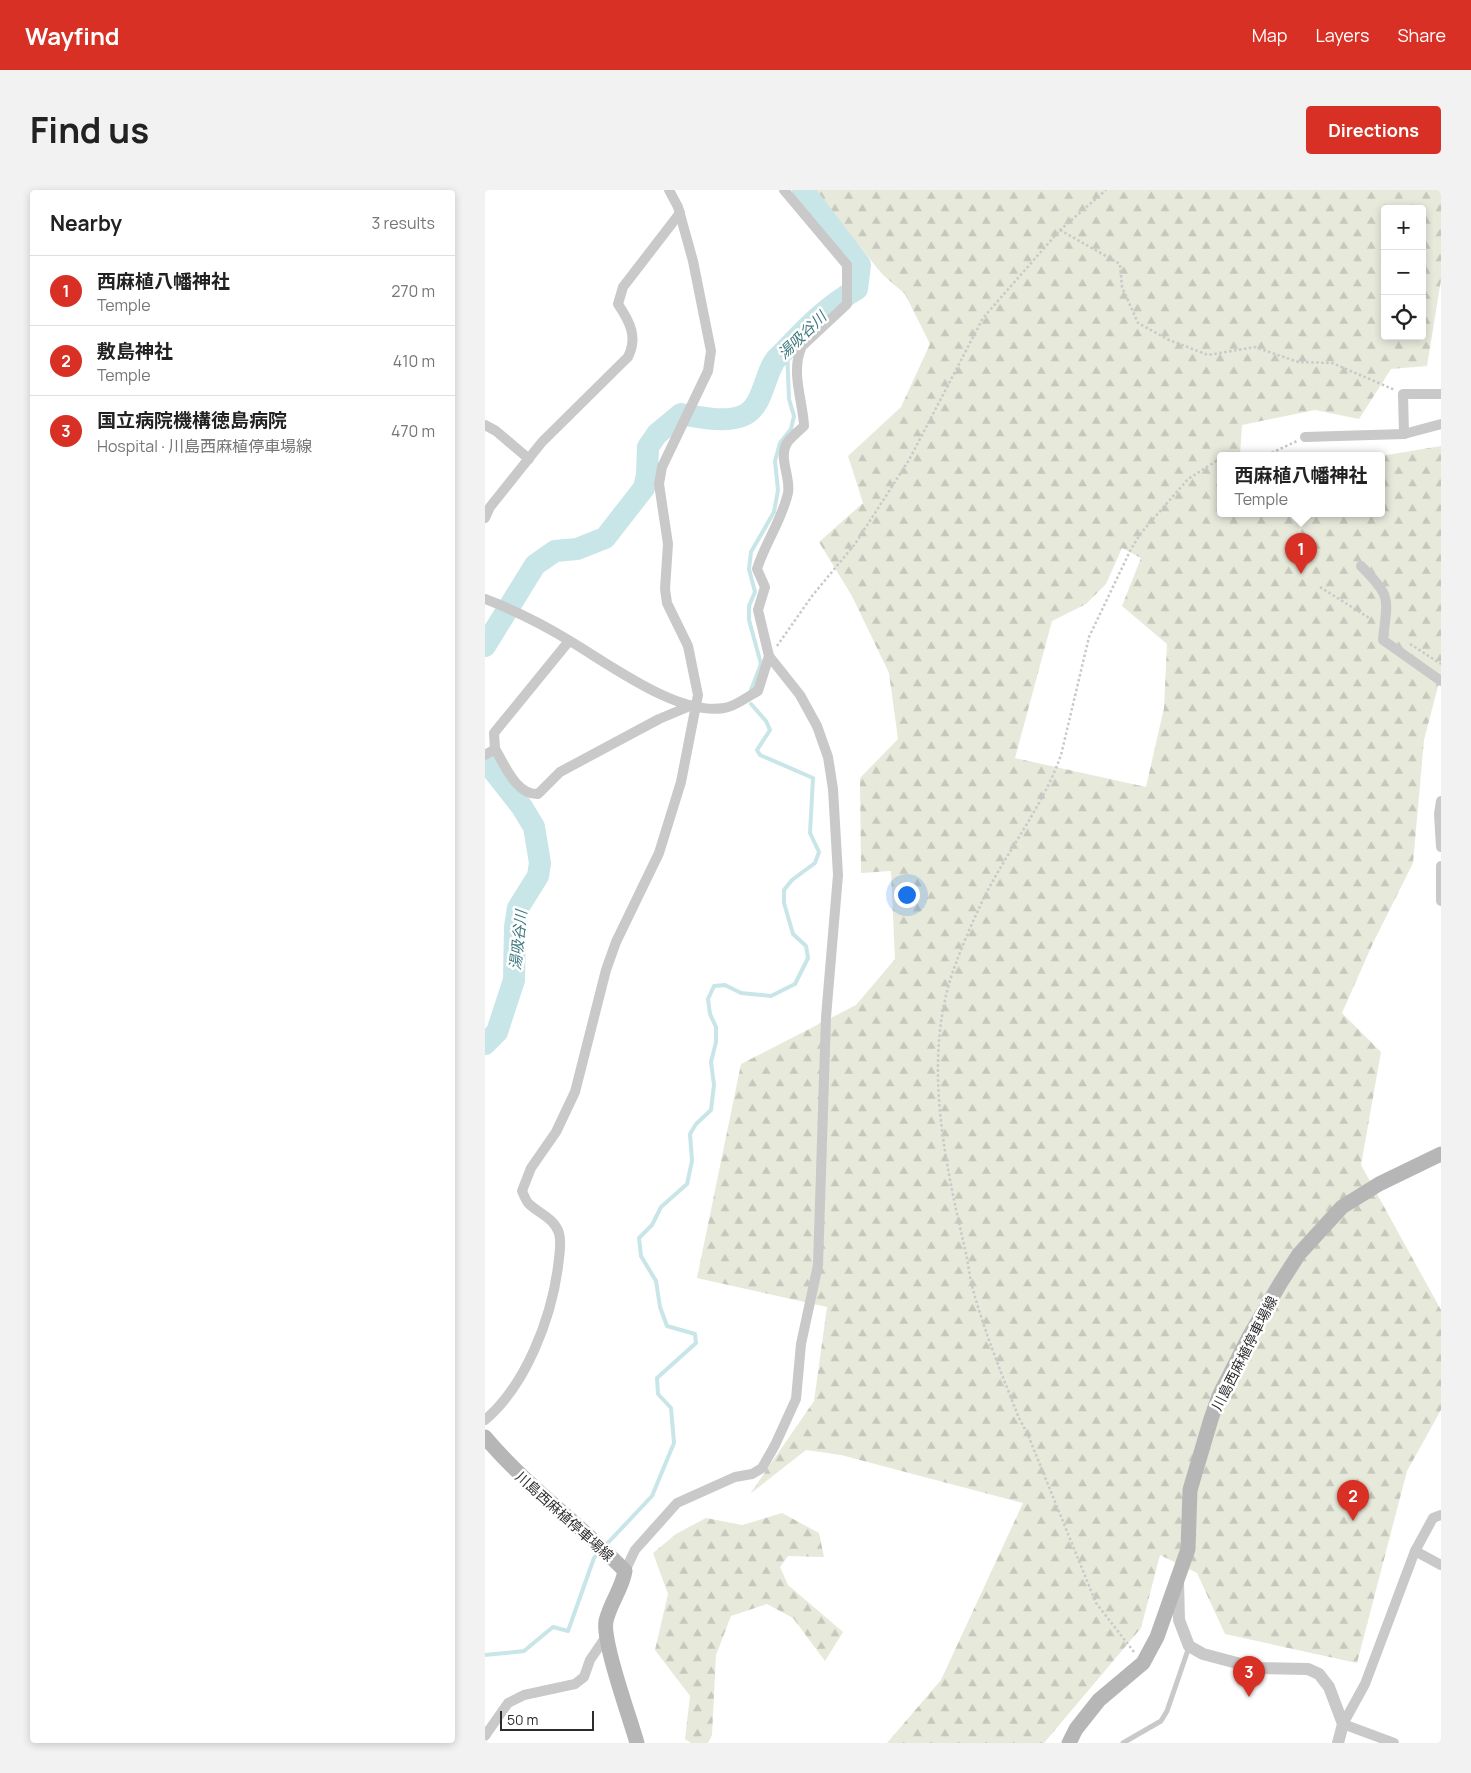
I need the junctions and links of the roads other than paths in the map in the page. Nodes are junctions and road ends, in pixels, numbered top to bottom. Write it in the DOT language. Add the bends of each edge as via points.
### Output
graph roads {
  1 [pos="669,190"];
  2 [pos="784,190"];
  3 [pos="680,213"];
  4 [pos="1441,394"];
  5 [pos="1441,424"];
  6 [pos="485,425"];
  7 [pos="1404,434"];
  8 [pos="1305,436"];
  9 [pos="529,460"];
  10 [pos="485,518"];
  11 [pos="1361,566"];
  12 [pos="485,599"];
  13 [pos="569,641"];
  14 [pos="769,656"];
  15 [pos="1441,681"];
  16 [pos="692,707"];
  17 [pos="489,753"];
  18 [pos="1441,801"];
  19 [pos="1441,847"];
  20 [pos="1441,866"];
  21 [pos="1441,901"];
  22 [pos="1441,1154"];
  23 [pos="485,1420"];
  24 [pos="485,1437"];
  25 [pos="1441,1515"];
  26 [pos="1415,1551"];
  27 [pos="1441,1565"];
  28 [pos="625,1571"];
  29 [pos="1178,1582"];
  30 [pos="605,1638"];
  31 [pos="1189,1646"];
  32 [pos="1343,1724"];
  33 [pos="485,1736"];
  34 [pos="637,1743"];
  35 [pos="1069,1743"];
  36 [pos="1123,1743"];
  37 [pos="1338,1743"];
  38 [pos="1395,1743"];
  1 -- 3 [label="street"];
  2 -- 14 [label="street" via="847,265 848,288 847,304 802,346 798,356 799,398 804,426 787,442 784,455 788,491 757,569 765,588 758,610"];
  3 -- 9 [label="street" via="623,287 618,304 628,319 634,344 628,357 542,442"];
  3 -- 16 [label="street" via="711,351 709,372 662,467 659,484 668,544 667,603 689,646 698,695"];
  4 -- 7 [label="street" via="1403,394"];
  5 -- 7 [label="street"];
  6 -- 9 [label="street"];
  7 -- 8 [label="street"];
  9 -- 10 [label="street" via="490,507"];
  11 -- 15 [label="street" via="1380,586 1388,606 1383,640"];
  12 -- 13 [label="street"];
  13 -- 16 [label="street" via="610,667"];
  13 -- 17 [label="street" via="494,733"];
  14 -- 16 [label="street" via="758,691 726,708"];
  14 -- 28 [label="street" via="800,695 817,726 828,757 833,788 838,875 826,1017 818,1265 801,1344 796,1399 762,1468 677,1503 635,1550"];
  16 -- 17 [label="street" via="659,719 560,772 538,794 528,794 521,789"];
  16 -- 23 [label="street" via="681,782 659,853 606,970 575,1092 555,1132 531,1168 522,1191 529,1203 551,1219 559,1232 554,1295 545,1323 517,1382 497,1410"];
  18 -- 19 [label="street"];
  20 -- 21 [label="street"];
  22 -- 29 [label="main road, 川島西麻植停車場線" via="1379,1184 1342,1207 1299,1254 1281,1282 1241,1352 1211,1418 1190,1490 1188,1549"];
  24 -- 28 [label="main road, 川島西麻植停車場線" via="527,1482"];
  25 -- 26 [label="street" via="1433,1518"];
  26 -- 27 [label="street"];
  26 -- 32 [label="street" via="1365,1684"];
  28 -- 30 [label="main road, 川島西麻植停車場線" via="608,1616"];
  29 -- 31 [label="street" via="1179,1620"];
  29 -- 35 [label="main road, 川島西麻植停車場線" via="1157,1637 1143,1663 1099,1700 1076,1728"];
  30 -- 33 [label="street" via="590,1660 584,1677 575,1684 524,1695 508,1703"];
  30 -- 34 [label="main road, 川島西麻植停車場線"];
  31 -- 32 [label="street" via="1203,1654 1257,1668 1308,1669 1319,1674 1329,1687"];
  31 -- 36 [label="lane" via="1161,1721"];
  32 -- 37 [label="street"];
  32 -- 38 [label="street"];
}
